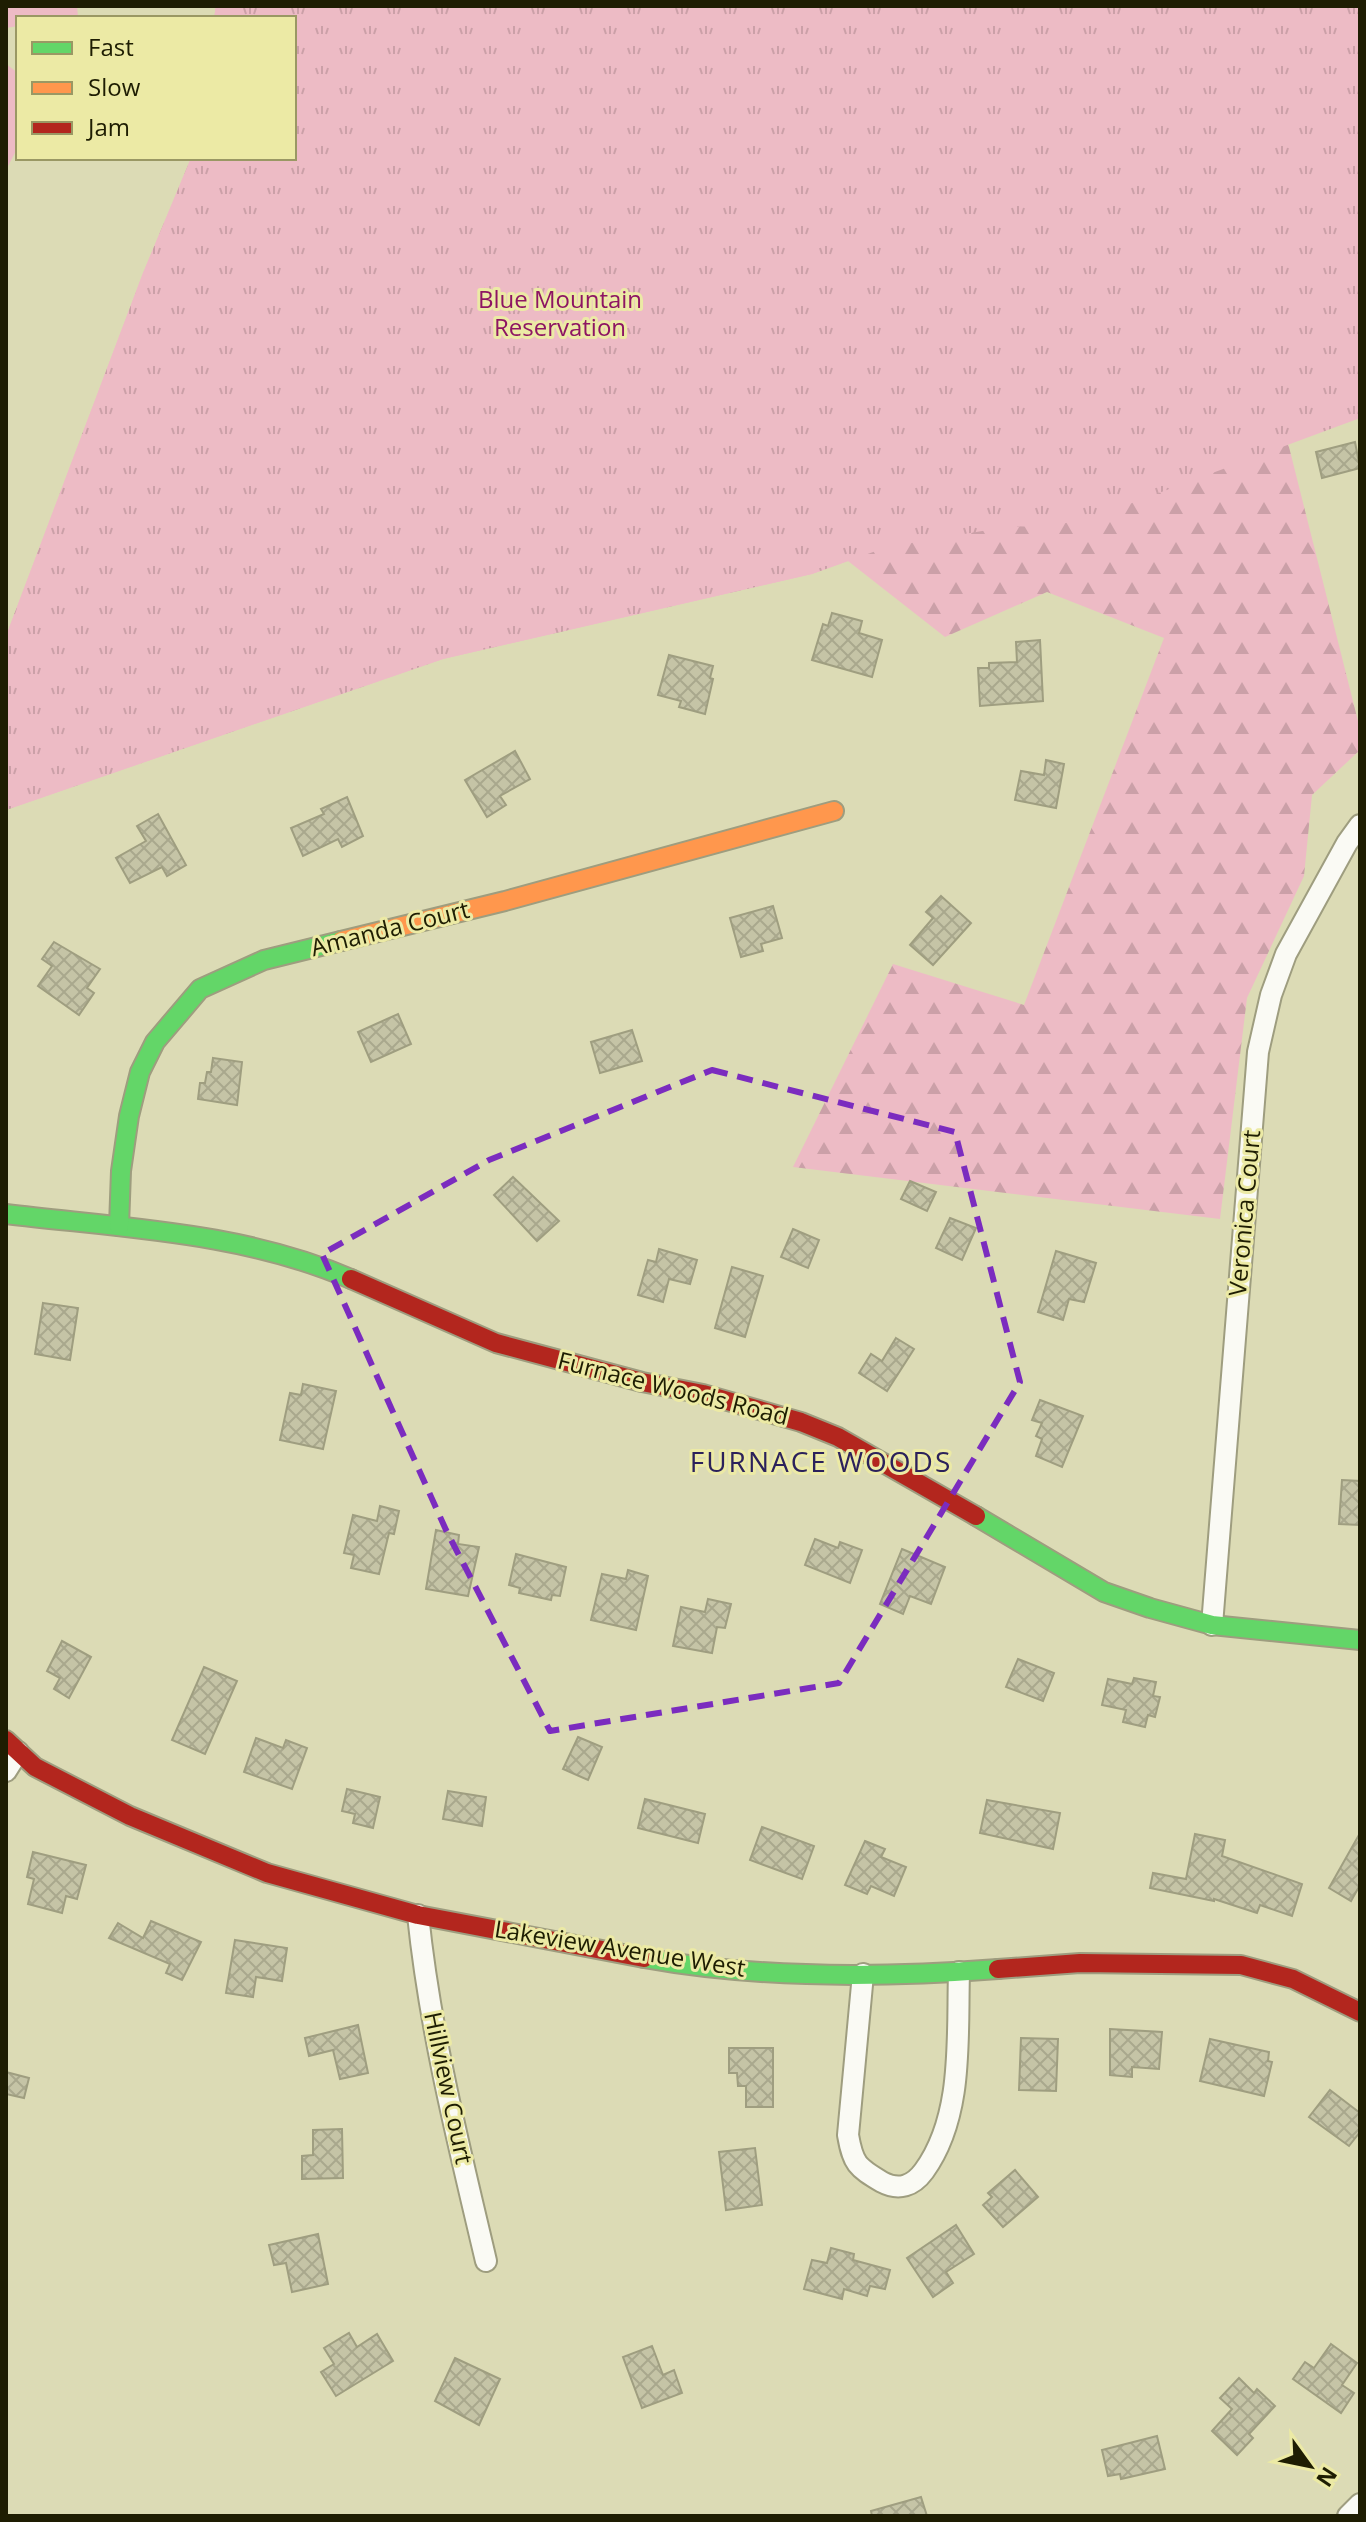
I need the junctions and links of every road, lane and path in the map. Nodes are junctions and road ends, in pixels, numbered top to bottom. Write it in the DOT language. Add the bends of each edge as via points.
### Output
graph roads {
  1 [pos="834,811"];
  2 [pos="1360,825"];
  3 [pos="6,1214"];
  4 [pos="119,1226"];
  5 [pos="1212,1625"];
  6 [pos="1360,1640"];
  7 [pos="12,1746"];
  8 [pos="6,1771"];
  9 [pos="418,1915"];
  10 [pos="959,1972"];
  11 [pos="863,1974"];
  12 [pos="1360,2012"];
  13 [pos="486,2261"];
  14 [pos="1360,2504"];
  15 [pos="1348,2516"];
  1 -- 4 [label="street, Amanda Court" via="264,960 200,989 155,1042 140,1072 121,1171"];
  2 -- 5 [label="street, Veronica Court" via="1286,954 1258,1052"];
  3 -- 4 [label="street, Furnace Woods Road"];
  4 -- 5 [label="street, Furnace Woods Road" via="231,1242 323,1267 496,1343 801,1422 895,1468 1104,1592"];
  5 -- 6 [label="street, Furnace Woods Road"];
  7 -- 8 [label="street"];
  7 -- 9 [label="street, Lakeview Avenue West" via="35,1767 130,1816 267,1873"];
  9 -- 11 [label="street, Lakeview Avenue West" via="732,1971"];
  9 -- 13 [label="street, Hillview Court" via="441,2060"];
  10 -- 11 [label="street, Lakeview Avenue West"];
  10 -- 11 [label="street" via="955,2073 945,2135 920,2176 909,2186 891,2187 860,2169 848,2135"];
  10 -- 12 [label="street, Lakeview Avenue West" via="1080,1963 1241,1965 1293,1979"];
  14 -- 15 [label="street"];
}
